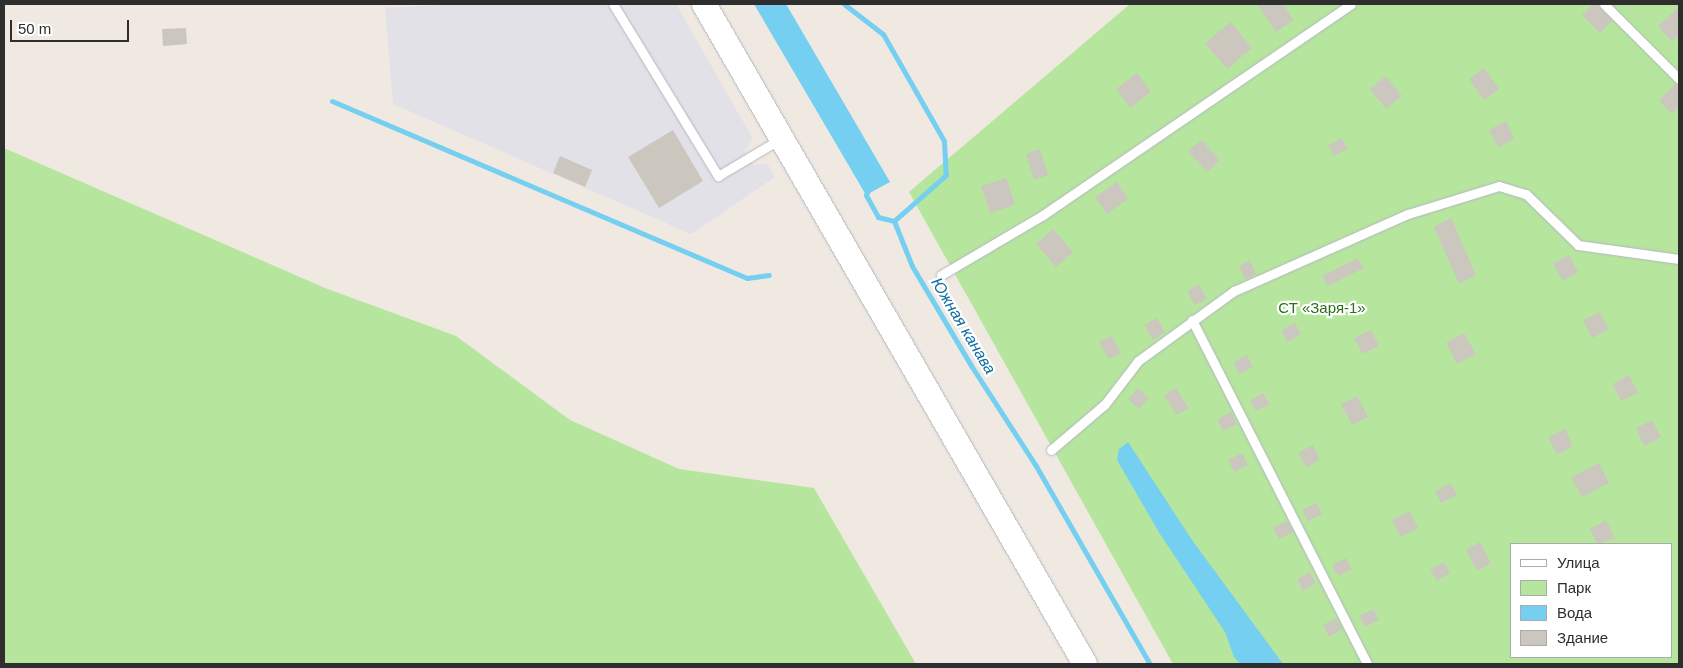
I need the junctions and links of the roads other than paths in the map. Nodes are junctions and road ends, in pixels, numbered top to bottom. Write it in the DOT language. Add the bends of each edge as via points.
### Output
graph roads {
  1 [pos="613,4"];
  2 [pos="704,4"];
  3 [pos="1351,4"];
  4 [pos="1604,4"];
  5 [pos="1679,79"];
  6 [pos="782,138"];
  7 [pos="1679,259"];
  8 [pos="941,275"];
  9 [pos="1192,320"];
  10 [pos="1051,450"];
  11 [pos="1085,664"];
  12 [pos="1367,664"];
  1 -- 6 [label="lane" via="718,176"];
  2 -- 6 [label="main road"];
  3 -- 8 [label="lane" via="1043,215"];
  4 -- 5 [label="lane"];
  6 -- 11 [label="main road"];
  7 -- 9 [label="lane" via="1578,245 1526,194 1499,186 1408,214 1234,291"];
  9 -- 10 [label="lane" via="1138,361 1105,404"];
  9 -- 12 [label="lane"];
}
